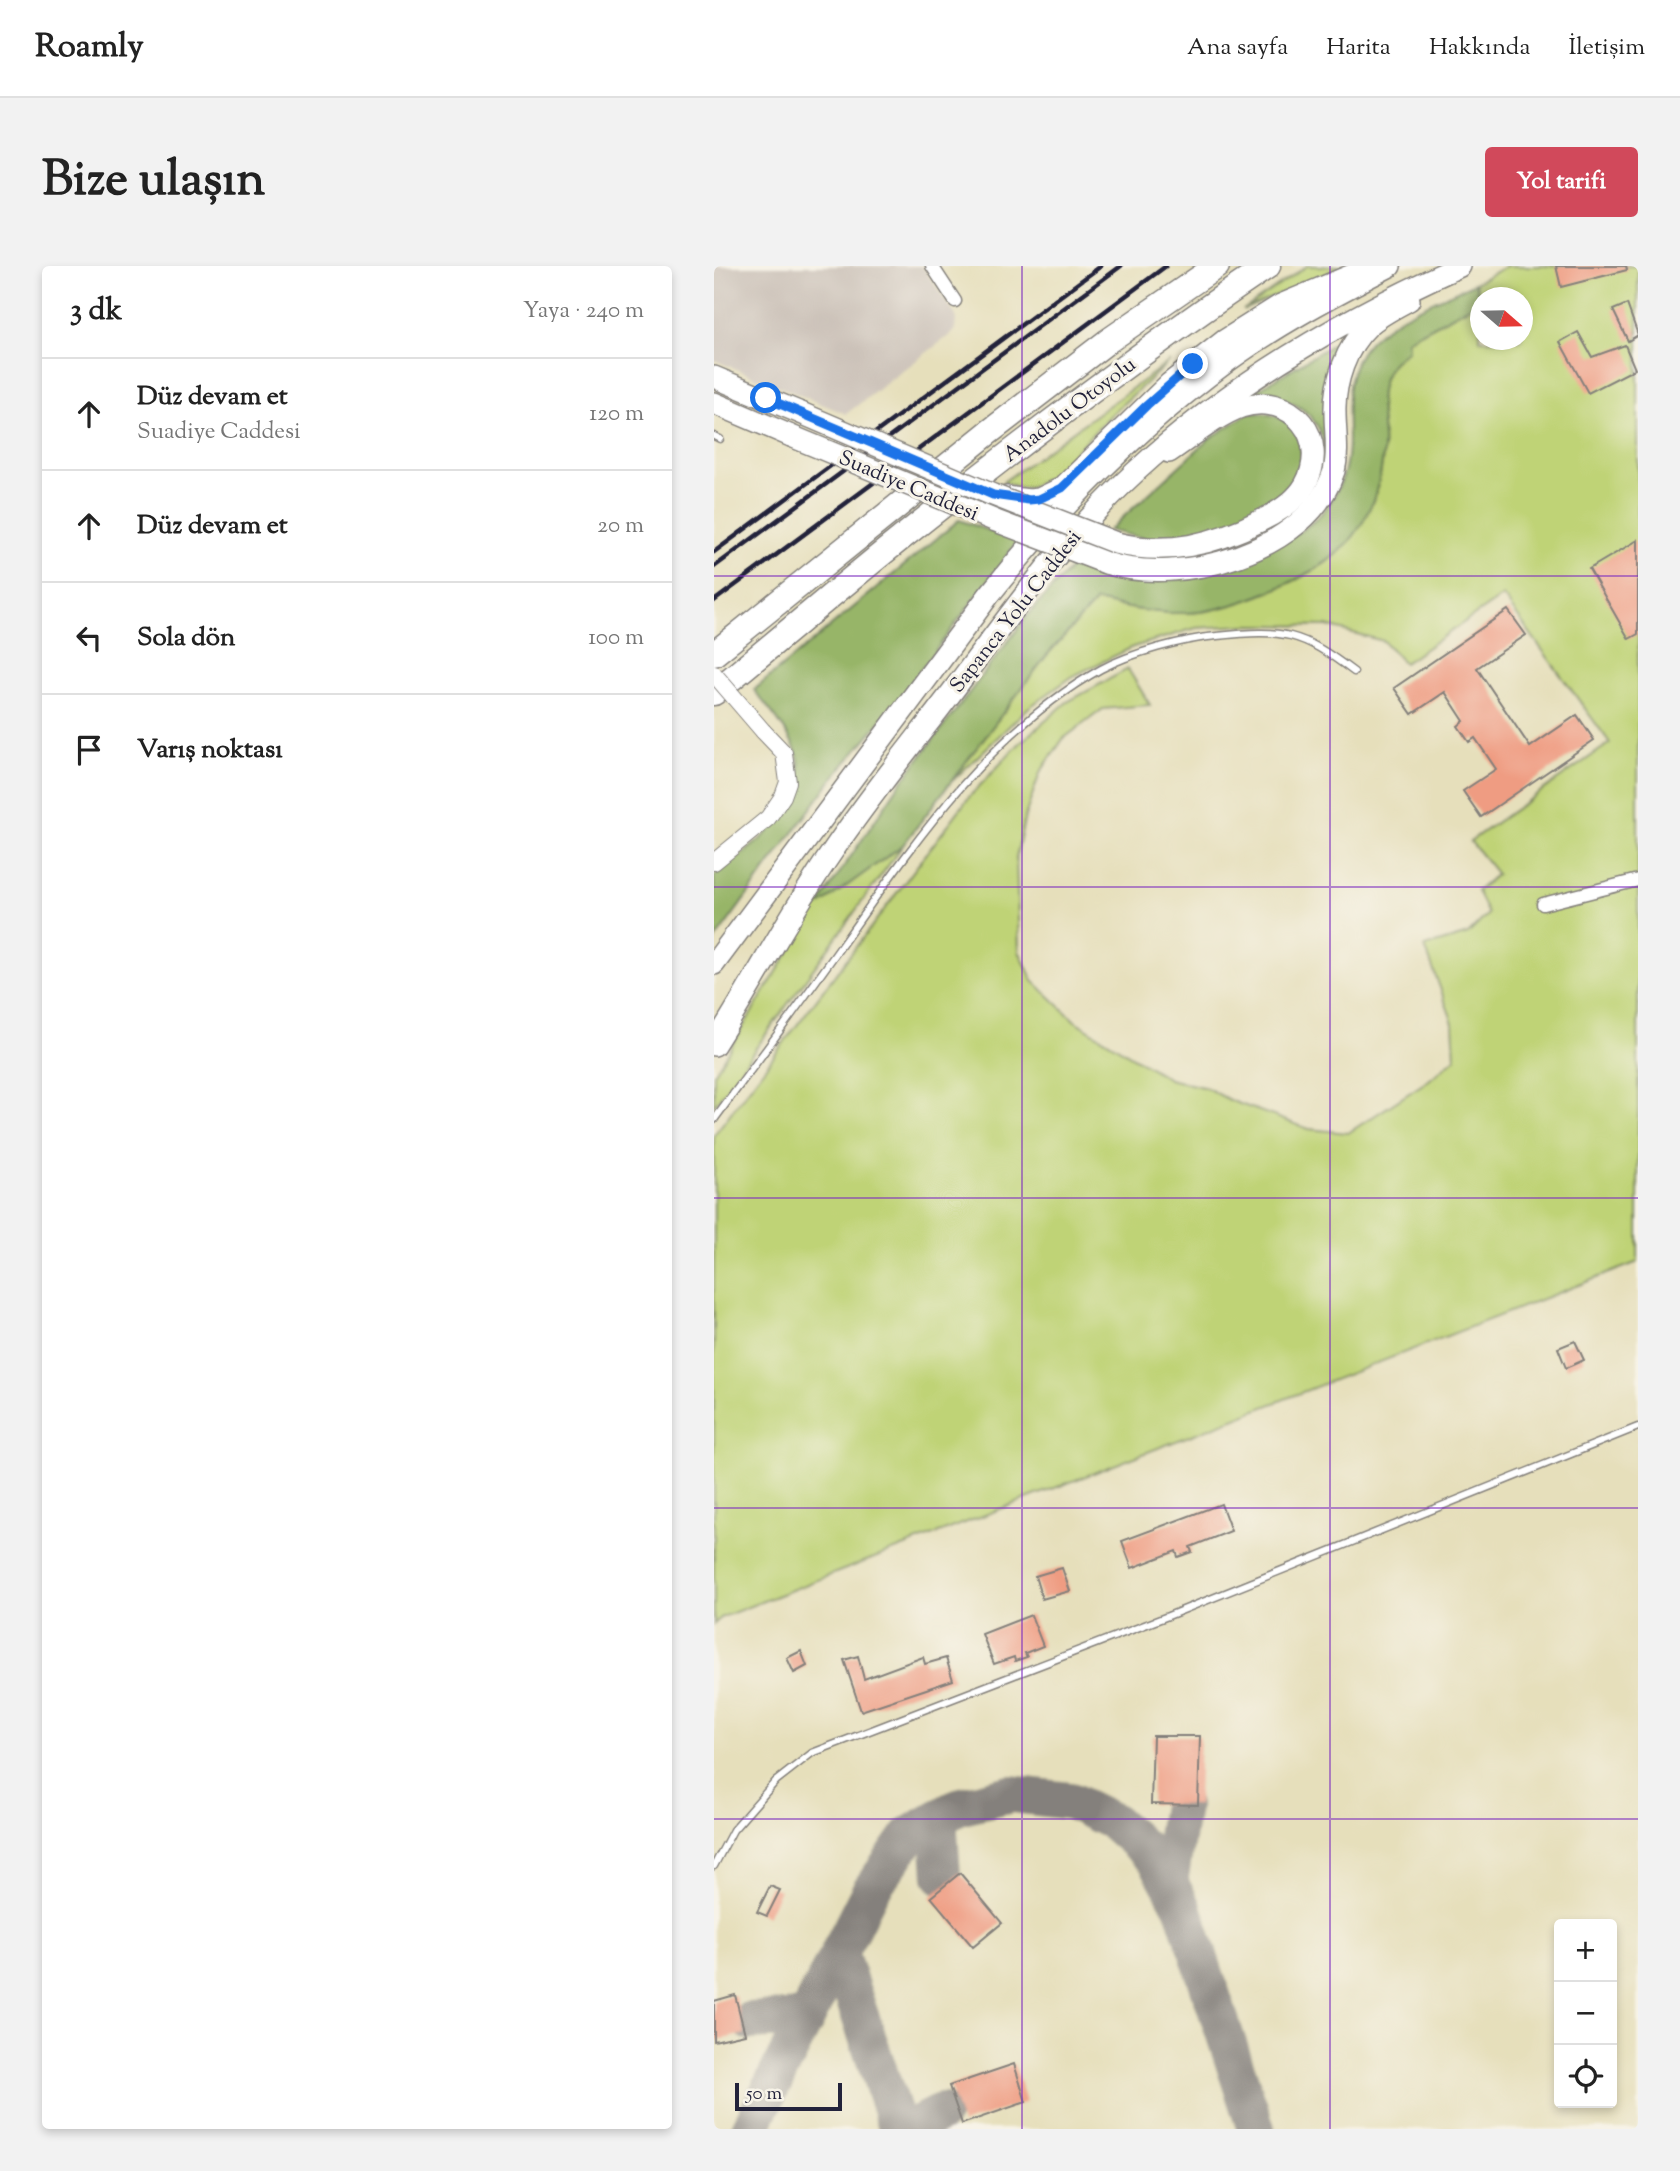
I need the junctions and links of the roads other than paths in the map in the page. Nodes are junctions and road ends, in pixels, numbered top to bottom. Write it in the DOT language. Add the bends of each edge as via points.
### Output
graph roads {
  1 [pos="932,266"];
  2 [pos="1217,266"];
  3 [pos="1268,266"];
  4 [pos="1373,266"];
  5 [pos="1390,266"];
  6 [pos="1460,266"];
  7 [pos="1473,266"];
  8 [pos="955,301"];
  9 [pos="714,376"];
  10 [pos="714,403"];
  11 [pos="1129,478"];
  12 [pos="993,495"];
  13 [pos="714,654"];
  14 [pos="1354,672"];
  15 [pos="714,674"];
  16 [pos="714,693"];
  17 [pos="714,862"];
  18 [pos="1638,880"];
  19 [pos="1544,904"];
  20 [pos="714,964"];
  21 [pos="714,1045"];
  22 [pos="714,1120"];
  23 [pos="1638,1427"];
  24 [pos="714,1866"];
  1 -- 8 [label="street"];
  2 -- 13 [label="highway, Anadolu Otoyolu" via="998,425"];
  3 -- 16 [label="highway, Anadolu Otoyolu" via="1006,457"];
  4 -- 12 [label="main road" via="1281,305 1224,341 1169,384 1062,488 1039,499"];
  5 -- 20 [label="main road, Sapanca Yolu Caddesi" via="1229,360 1078,492 989,595"];
  6 -- 11 [label="main road, Sapanca Yolu Caddesi" via="1317,337 1246,382"];
  7 -- 10 [label="main road, Suadiye Caddesi, bridge" via="1392,309 1368,325 1356,340 1337,389 1334,470 1318,500 1295,525 1249,552 1195,569 1152,572 1106,563 996,522"];
  9 -- 12 [label="main road, Suadiye Caddesi, bridge"];
  11 -- 12 [label="main road, Suadiye Caddesi, bridge" via="1244,406 1270,405 1294,414 1310,434 1313,447 1309,475 1294,499 1224,538 1190,546 1157,549 1116,543"];
  11 -- 21 [label="main road, Sapanca Yolu Caddesi" via="1029,586 834,849"];
  14 -- 22 [label="lane" via="1299,637 1264,631 1155,649 1102,668 1053,700 997,749 944,808"];
  15 -- 17 [label="street, bridge" via="784,753 788,782 768,818"];
  18 -- 19 [label="street"];
  23 -- 24 [label="lane" via="812,1753 776,1781 733,1830"];
}
